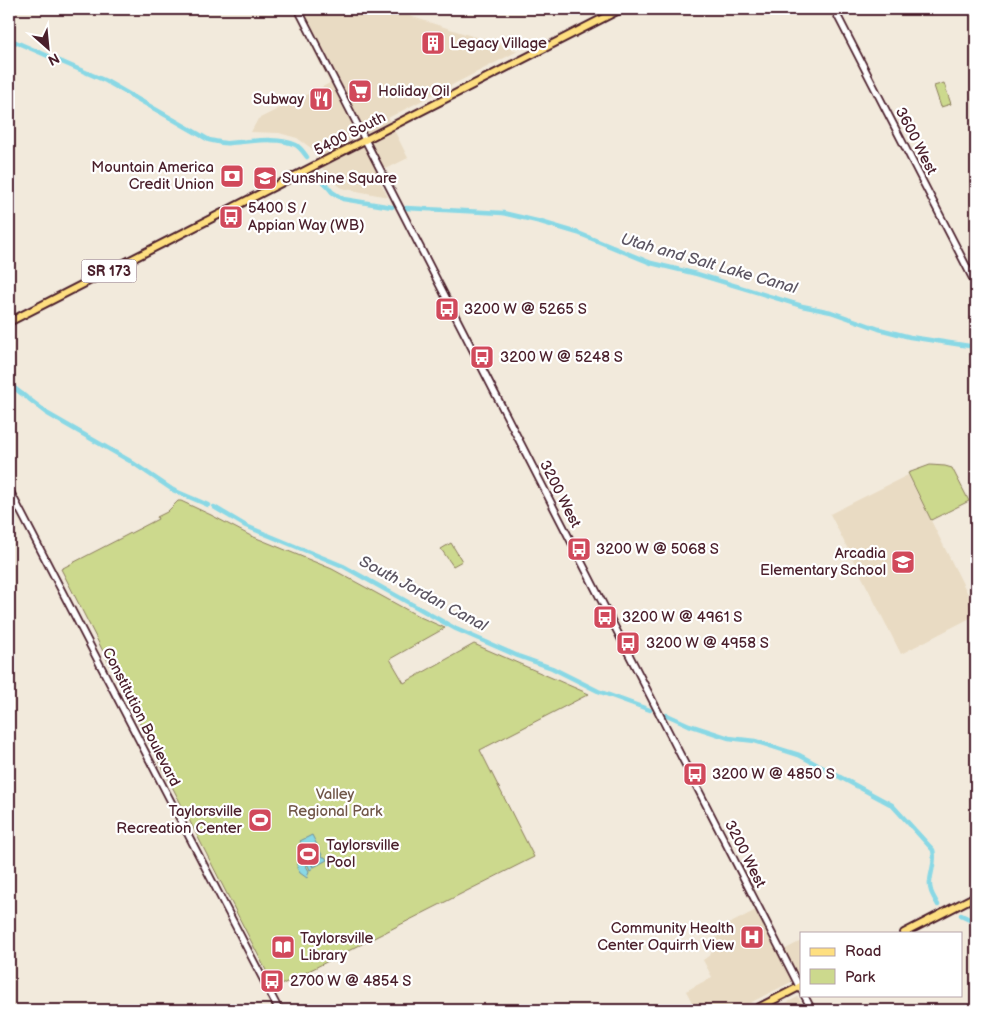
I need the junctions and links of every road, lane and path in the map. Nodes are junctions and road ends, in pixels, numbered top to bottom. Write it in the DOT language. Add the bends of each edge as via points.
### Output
graph roads {
  1 [pos="298,9"];
  2 [pos="621,9"];
  3 [pos="834,9"];
  4 [pos="364,140"];
  5 [pos="976,285"];
  6 [pos="9,322"];
  7 [pos="9,489"];
  8 [pos="976,896"];
  9 [pos="906,932"];
  10 [pos="800,985"];
  11 [pos="800,987"];
  12 [pos="805,996"];
  13 [pos="278,1010"];
  14 [pos="754,1010"];
  15 [pos="812,1010"];
  1 -- 4 [label="street, 3200 West"];
  2 -- 4 [label="main road, 5400 South / SR 173"];
  3 -- 5 [label="street, 3600 West"];
  4 -- 6 [label="main road, 5400 South / SR 173"];
  4 -- 10 [label="street, 3200 West"];
  7 -- 13 [label="street, Constitution Boulevard"];
  8 -- 9 [label="main road"];
  11 -- 14 [label="main road"];
  12 -- 15 [label="street"];
}
